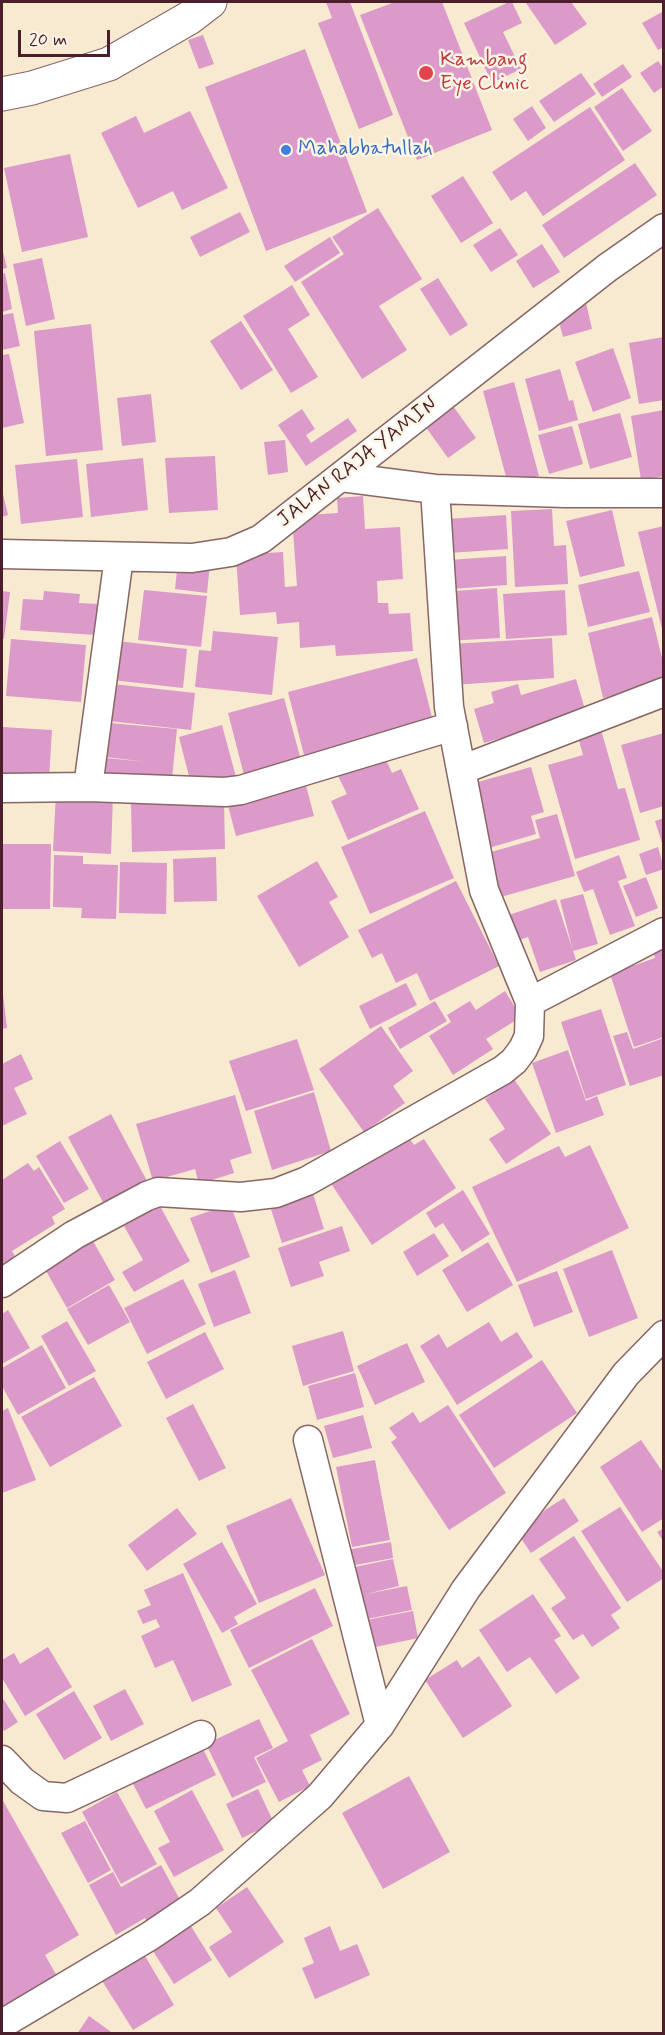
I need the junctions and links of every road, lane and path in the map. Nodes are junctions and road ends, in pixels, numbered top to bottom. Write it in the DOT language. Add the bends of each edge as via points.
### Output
graph roads {
  1 [pos="210,2"];
  2 [pos="2,94"];
  3 [pos="663,228"];
  4 [pos="341,477"];
  5 [pos="435,489"];
  6 [pos="663,493"];
  7 [pos="2,554"];
  8 [pos="119,557"];
  9 [pos="663,692"];
  10 [pos="453,726"];
  11 [pos="461,770"];
  12 [pos="88,787"];
  13 [pos="2,788"];
  14 [pos="663,932"];
  15 [pos="530,1002"];
  16 [pos="2,1283"];
  17 [pos="663,1335"];
  18 [pos="308,1440"];
  19 [pos="380,1725"];
  20 [pos="201,1735"];
  21 [pos="2,1760"];
  22 [pos="2,2024"];
  1 -- 2 [label="street" via="109,64"];
  3 -- 4 [label="street, JALAN RAJA YAMIN"];
  4 -- 5 [label="street"];
  4 -- 8 [label="street, JALAN RAJA YAMIN" via="261,539 231,552 192,558"];
  5 -- 6 [label="street"];
  5 -- 10 [label="street"];
  7 -- 8 [label="street, JALAN RAJA YAMIN"];
  8 -- 12 [label="street"];
  9 -- 11 [label="street"];
  10 -- 11 [label="street"];
  10 -- 12 [label="street" via="241,790"];
  11 -- 15 [label="street" via="484,890"];
  12 -- 13 [label="street"];
  14 -- 15 [label="street"];
  15 -- 16 [label="street" via="529,1036 519,1055 503,1070 307,1181 276,1193 241,1197 158,1192 74,1236"];
  17 -- 19 [label="street" via="626,1374 466,1589"];
  18 -- 19 [label="street"];
  19 -- 22 [label="street" via="320,1796 200,1902"];
  20 -- 21 [label="street" via="67,1798 43,1796"];
}
